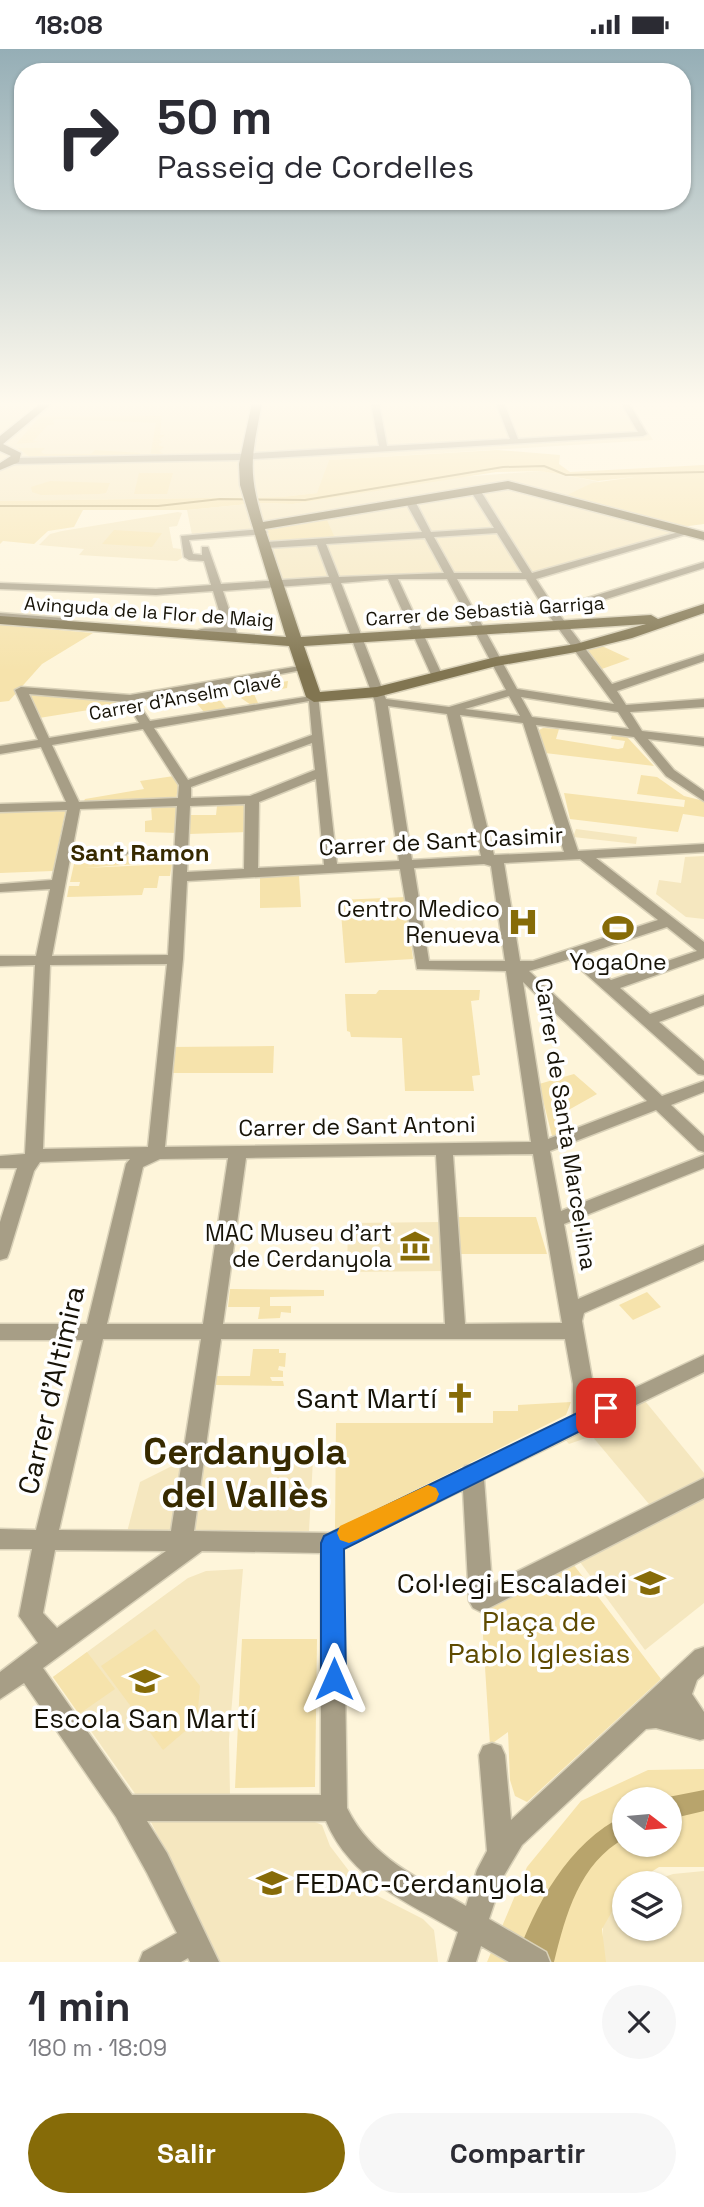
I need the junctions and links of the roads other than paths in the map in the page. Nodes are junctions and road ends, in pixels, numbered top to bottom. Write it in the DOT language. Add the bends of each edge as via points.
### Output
graph roads {
  1 [pos="249,492"];
  2 [pos="462,492"];
  3 [pos="476,492"];
  4 [pos="539,492"];
  5 [pos="410,501"];
  6 [pos="181,526"];
  7 [pos="704,527"];
  8 [pos="500,530"];
  9 [pos="688,531"];
  10 [pos="263,532"];
  11 [pos="429,534"];
  12 [pos="704,535"];
  13 [pos="202,536"];
  14 [pos="184,538"];
  15 [pos="320,541"];
  16 [pos="208,558"];
  17 [pos="704,565"];
  18 [pos="392,576"];
  19 [pos="450,576"];
  20 [pos="529,576"];
  21 [pos="335,580"];
  22 [pos="275,584"];
  23 [pos="0,586"];
  24 [pos="216,588"];
  25 [pos="704,608"];
  26 [pos="0,618"];
  27 [pos="558,619"];
  28 [pos="653,622"];
  29 [pos="480,631"];
  30 [pos="231,633"];
  31 [pos="418,635"];
  32 [pos="356,639"];
  33 [pos="295,642"];
  34 [pos="576,649"];
  35 [pos="704,657"];
  36 [pos="496,662"];
  37 [pos="302,667"];
  38 [pos="436,677"];
  39 [pos="610,689"];
  40 [pos="512,692"];
  41 [pos="314,697"];
  42 [pos="379,697"];
  43 [pos="130,699"];
  44 [pos="704,703"];
  45 [pos="621,709"];
  46 [pos="453,712"];
  47 [pos="529,722"];
  48 [pos="145,724"];
  49 [pos="317,737"];
  50 [pos="647,739"];
  51 [pos="704,742"];
  52 [pos="43,743"];
  53 [pos="0,750"];
  54 [pos="321,772"];
  55 [pos="186,785"];
  56 [pos="704,797"];
  57 [pos="252,800"];
  58 [pos="184,802"];
  59 [pos="74,806"];
  60 [pos="0,808"];
  61 [pos="704,848"];
  62 [pos="63,853"];
  63 [pos="122,853"];
  64 [pos="625,853"];
  65 [pos="579,856"];
  66 [pos="493,861"];
  67 [pos="405,866"];
  68 [pos="331,870"];
  69 [pos="251,873"];
  70 [pos="608,873"];
  71 [pos="180,877"];
  72 [pos="58,884"];
  73 [pos="0,888"];
  74 [pos="54,905"];
  75 [pos="670,921"];
  76 [pos="704,951"];
  77 [pos="572,954"];
  78 [pos="175,959"];
  79 [pos="0,961"];
  80 [pos="43,961"];
  81 [pos="513,964"];
  82 [pos="610,986"];
  83 [pos="548,998"];
  84 [pos="704,1000"];
  85 [pos="519,1001"];
  86 [pos="649,1020"];
  87 [pos="704,1070"];
  88 [pos="704,1086"];
  89 [pos="659,1103"];
  90 [pos="704,1146"];
  91 [pos="541,1148"];
  92 [pos="444,1149"];
  93 [pos="238,1151"];
  94 [pos="156,1153"];
  95 [pos="34,1157"];
  96 [pos="704,1161"];
  97 [pos="0,1162"];
  98 [pos="554,1221"];
  99 [pos="704,1252"];
  100 [pos="0,1253"];
  101 [pos="572,1325"];
  102 [pos="213,1331"];
  103 [pos="455,1331"];
  104 [pos="0,1332"];
  105 [pos="95,1333"];
  106 [pos="704,1363"];
  107 [pos="585,1394"];
  108 [pos="608,1407"];
  109 [pos="579,1422"];
  110 [pos="473,1472"];
  111 [pos="704,1487"];
  112 [pos="0,1539"];
  113 [pos="45,1540"];
  114 [pos="331,1540"];
  115 [pos="151,1541"];
  116 [pos="189,1542"];
  117 [pos="156,1571"];
  118 [pos="60,1640"];
  119 [pos="699,1662"];
  120 [pos="27,1666"];
  121 [pos="0,1687"];
  122 [pos="638,1718"];
  123 [pos="702,1729"];
  124 [pos="492,1755"];
  125 [pos="125,1808"];
  126 [pos="334,1808"];
  127 [pos="502,1853"];
  128 [pos="483,1932"];
  129 [pos="200,1951"];
  130 [pos="153,1962"];
  131 [pos="462,1962"];
  132 [pos="536,1962"];
  1 -- 10 [label="street"];
  2 -- 5 [label="street"];
  3 -- 8 [label="street"];
  4 -- 9 [label="street"];
  5 -- 10 [label="street"];
  5 -- 11 [label="street"];
  6 -- 14 [label="street"];
  7 -- 9 [label="street"];
  8 -- 11 [label="street"];
  8 -- 20 [label="street"];
  9 -- 12 [label="street"];
  9 -- 20 [label="street"];
  10 -- 13 [label="street"];
  10 -- 15 [label="street"];
  10 -- 22 [label="street"];
  11 -- 15 [label="street"];
  11 -- 19 [label="street"];
  13 -- 14 [label="street"];
  13 -- 16 [label="street"];
  14 -- 16 [label="street" via="189,557"];
  15 -- 21 [label="street"];
  16 -- 24 [label="street"];
  17 -- 27 [label="street"];
  18 -- 19 [label="street"];
  18 -- 21 [label="street"];
  18 -- 31 [label="street"];
  19 -- 20 [label="street"];
  19 -- 29 [label="street"];
  20 -- 27 [label="street"];
  21 -- 22 [label="street"];
  21 -- 32 [label="street"];
  22 -- 24 [label="street"];
  22 -- 33 [label="street"];
  23 -- 24 [label="street" via="107,592"];
  24 -- 30 [label="street"];
  25 -- 28 [label="street"];
  26 -- 30 [label="street, Avinguda de la Flor de Maig"];
  27 -- 28 [label="street, Carrer de Sebastià Garriga"];
  27 -- 29 [label="street, Carrer de Sebastià Garriga"];
  27 -- 34 [label="street"];
  28 -- 34 [label="street, Carrer d'Anselm Clavé"];
  29 -- 31 [label="street, Carrer de Sebastià Garriga"];
  29 -- 36 [label="street"];
  30 -- 33 [label="street, Avinguda de la Flor de Maig"];
  31 -- 32 [label="street, Carrer de Sebastià Garriga"];
  31 -- 38 [label="street"];
  32 -- 33 [label="street, Carrer de Sebastià Garriga"];
  32 -- 42 [label="street"];
  33 -- 37 [label="street"];
  34 -- 36 [label="street, Carrer d'Anselm Clavé"];
  34 -- 39 [label="street"];
  35 -- 39 [label="street"];
  36 -- 38 [label="street, Carrer d'Anselm Clavé"];
  36 -- 40 [label="street"];
  37 -- 41 [label="street"];
  37 -- 43 [label="street"];
  38 -- 42 [label="street, Carrer d'Anselm Clavé"];
  39 -- 45 [label="street"];
  40 -- 45 [label="street"];
  40 -- 46 [label="street"];
  40 -- 47 [label="street"];
  41 -- 42 [label="street, Carrer d'Anselm Clavé"];
  41 -- 48 [label="street, Carrer d'Anselm Clavé"];
  41 -- 49 [label="street"];
  42 -- 46 [label="street"];
  42 -- 67 [label="street"];
  43 -- 48 [label="street"];
  43 -- 52 [label="street" via="21,690"];
  44 -- 45 [label="street"];
  45 -- 50 [label="street"];
  46 -- 47 [label="street"];
  46 -- 66 [label="street, Carrer de Santa Marcel·lina"];
  47 -- 50 [label="street"];
  47 -- 65 [label="street"];
  48 -- 52 [label="street, Carrer d'Anselm Clavé"];
  48 -- 55 [label="street"];
  49 -- 54 [label="street"];
  49 -- 55 [label="street"];
  50 -- 51 [label="street"];
  50 -- 56 [label="street" via="670,773"];
  52 -- 53 [label="street, Carrer d'Anselm Clavé"];
  52 -- 59 [label="street"];
  54 -- 57 [label="street"];
  54 -- 68 [label="street"];
  55 -- 58 [label="street"];
  57 -- 58 [label="street"];
  57 -- 69 [label="street"];
  58 -- 59 [label="street"];
  58 -- 71 [label="street"];
  59 -- 60 [label="street"];
  59 -- 62 [label="street"];
  61 -- 64 [label="street, Carrer de Sant Casimir"];
  62 -- 63 [label="street"];
  62 -- 72 [label="street"];
  64 -- 65 [label="street, Carrer de Sant Casimir"];
  64 -- 70 [label="street" via="610,862"];
  65 -- 66 [label="street, Carrer de Sant Casimir"];
  65 -- 70 [label="street"];
  66 -- 67 [label="street, Carrer de Sant Casimir"];
  66 -- 81 [label="street, Carrer de Santa Marcel·lina"];
  67 -- 68 [label="street, Carrer de Sant Casimir"];
  67 -- 81 [label="street" via="422,966"];
  68 -- 69 [label="street, Carrer de Sant Casimir"];
  69 -- 71 [label="street, Carrer de Sant Casimir"];
  70 -- 75 [label="street"];
  71 -- 78 [label="street"];
  72 -- 73 [label="street"];
  72 -- 74 [label="street"];
  74 -- 80 [label="street"];
  75 -- 76 [label="street"];
  75 -- 77 [label="street"];
  76 -- 82 [label="street"];
  77 -- 81 [label="street" via="534,966"];
  77 -- 82 [label="street"];
  78 -- 80 [label="street"];
  78 -- 94 [label="street"];
  79 -- 80 [label="street"];
  80 -- 95 [label="street"];
  81 -- 83 [label="street"];
  81 -- 85 [label="street, Carrer de Santa Marcel·lina"];
  82 -- 86 [label="street"];
  83 -- 85 [label="street"];
  83 -- 89 [label="street"];
  84 -- 86 [label="street"];
  85 -- 91 [label="street, Carrer de Santa Marcel·lina"];
  86 -- 87 [label="street"];
  88 -- 89 [label="street, Carrer de Sant Antoni"];
  89 -- 90 [label="street"];
  89 -- 91 [label="street, Carrer de Sant Antoni"];
  91 -- 92 [label="street, Carrer de Sant Antoni"];
  91 -- 98 [label="street, Carrer de Santa Marcel·lina"];
  92 -- 93 [label="street, Carrer de Sant Antoni"];
  92 -- 103 [label="street"];
  93 -- 94 [label="street, Carrer de Sant Antoni"];
  93 -- 102 [label="street"];
  94 -- 95 [label="street, Carrer de Sant Antoni"];
  94 -- 105 [label="street, Carrer d'Altimira" via="135,1164"];
  95 -- 97 [label="street, Carrer de Sant Antoni" via="18,1163"];
  95 -- 100 [label="street" via="25,1170"];
  96 -- 98 [label="street"];
  98 -- 101 [label="street, Carrer de Santa Marcel·lina"];
  99 -- 101 [label="street" via="575,1309"];
  101 -- 103 [label="street"];
  101 -- 107 [label="street, Carrer de Santa Marcel·lina"];
  102 -- 103 [label="street"];
  102 -- 105 [label="street"];
  102 -- 116 [label="street"];
  104 -- 105 [label="street"];
  105 -- 113 [label="street, Carrer d'Altimira"];
  106 -- 108 [label="street"];
  107 -- 108 [label="street"];
  107 -- 109 [label="street, Carrer de Santa Marcel·lina"];
  108 -- 109 [label="street"];
  109 -- 110 [label="street"];
  110 -- 111 [label="street" via="481,1601"];
  110 -- 114 [label="street"];
  112 -- 113 [label="street"];
  113 -- 115 [label="street"];
  113 -- 118 [label="street, Carrer d'Altimira" via="31,1616 46,1635"];
  114 -- 116 [label="street"];
  114 -- 126 [label="street"];
  115 -- 116 [label="street"];
  115 -- 117 [label="street" via="162,1555"];
  116 -- 117 [label="street"];
  117 -- 118 [label="street"];
  118 -- 120 [label="street"];
  119 -- 122 [label="street"];
  119 -- 123 [label="street" via="682,1683 680,1696"];
  120 -- 121 [label="street"];
  120 -- 125 [label="street"];
  122 -- 123 [label="street" via="656,1716"];
  122 -- 127 [label="street" via="513,1836"];
  124 -- 127 [label="street"];
  125 -- 126 [label="street"];
  125 -- 129 [label="street"];
  126 -- 128 [label="street" via="360,1857"];
  127 -- 128 [label="street" via="491,1870"];
  128 -- 131 [label="street"];
  128 -- 132 [label="street"];
  129 -- 130 [label="street"];
}
